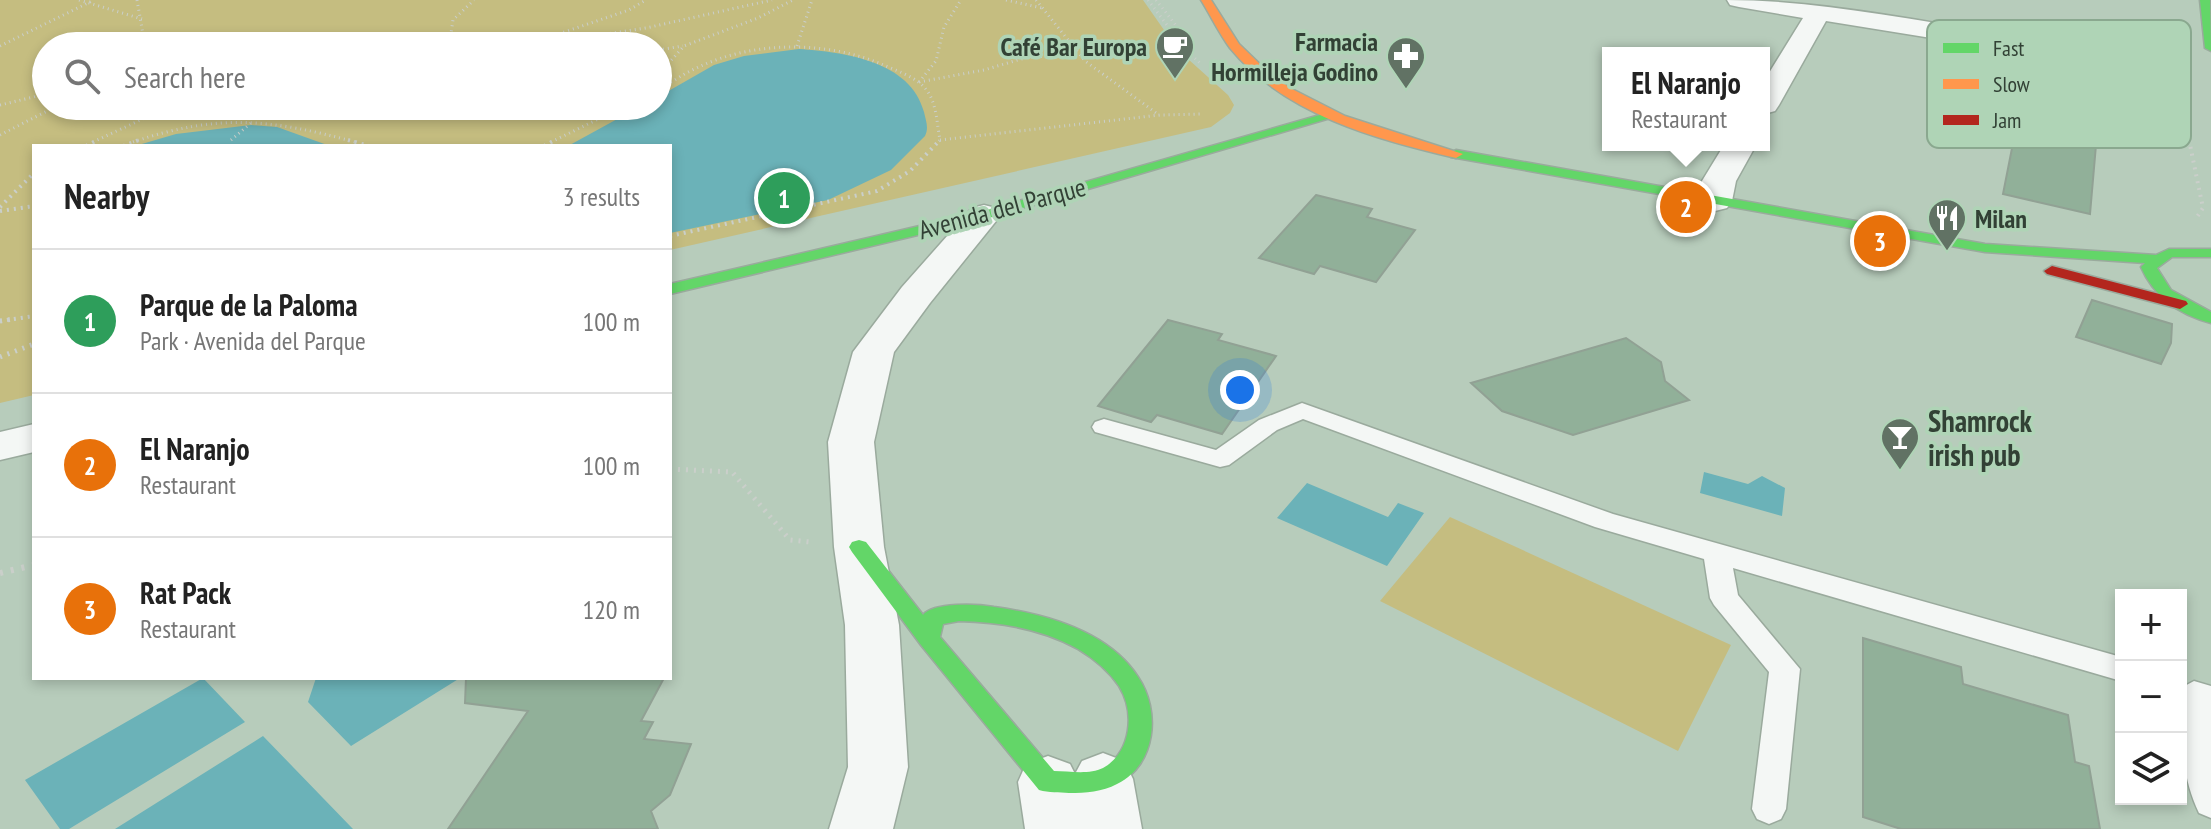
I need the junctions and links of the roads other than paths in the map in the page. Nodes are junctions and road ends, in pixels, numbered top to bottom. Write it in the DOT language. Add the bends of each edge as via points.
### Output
graph roads {
  1 [pos="1206,0"];
  2 [pos="1739,0"];
  3 [pos="2205,0"];
  4 [pos="1819,12"];
  5 [pos="1927,29"];
  6 [pos="2211,48"];
  7 [pos="1770,95"];
  8 [pos="1331,116"];
  9 [pos="1736,151"];
  10 [pos="1715,201"];
  11 [pos="984,215"];
  12 [pos="2211,237"];
  13 [pos="1985,248"];
  14 [pos="2175,252"];
  15 [pos="2211,253"];
  16 [pos="2155,259"];
  17 [pos="672,289"];
  18 [pos="2180,304"];
  19 [pos="2207,319"];
  20 [pos="1104,427"];
  21 [pos="32,438"];
  22 [pos="0,446"];
  23 [pos="859,547"];
  24 [pos="1717,554"];
  25 [pos="929,639"];
  26 [pos="2115,667"];
  27 [pos="2195,693"];
  28 [pos="2211,803"];
  29 [pos="1080,805"];
  30 [pos="1769,809"];
  31 [pos="861,829"];
  1 -- 8 [label="street" via="1239,52 1289,93"];
  2 -- 4 [label="street"];
  3 -- 6 [label="street"];
  4 -- 5 [label="street"];
  4 -- 7 [label="street"];
  8 -- 10 [label="street" via="1410,144 1503,165"];
  8 -- 11 [label="street, Avenida del Parque"];
  9 -- 10 [label="street" via="1719,181"];
  10 -- 13 [label="street"];
  11 -- 17 [label="street, Avenida del Parque"];
  11 -- 23 [label="street" via="874,352 851,442"];
  12 -- 14 [label="street"];
  13 -- 16 [label="street"];
  13 -- 18 [label="street"];
  14 -- 15 [label="street"];
  14 -- 16 [label="street"];
  16 -- 18 [label="street" via="2149,267 2151,278"];
  18 -- 19 [label="street"];
  20 -- 24 [label="lane" via="1220,459 1268,425 1302,410 1604,521"];
  21 -- 22 [label="street"];
  23 -- 25 [label="street"];
  23 -- 31 [label="street" via="872,625 878,767"];
  24 -- 26 [label="lane"];
  24 -- 30 [label="lane" via="1724,598 1785,669"];
  25 -- 29 [label="street"];
  25 -- 29 [label="street" via="933,617 947,613 1012,618 1063,630 1105,654 1137,693 1142,736 1129,763"];
  27 -- 28 [label="lane" via="2193,736"];
}
